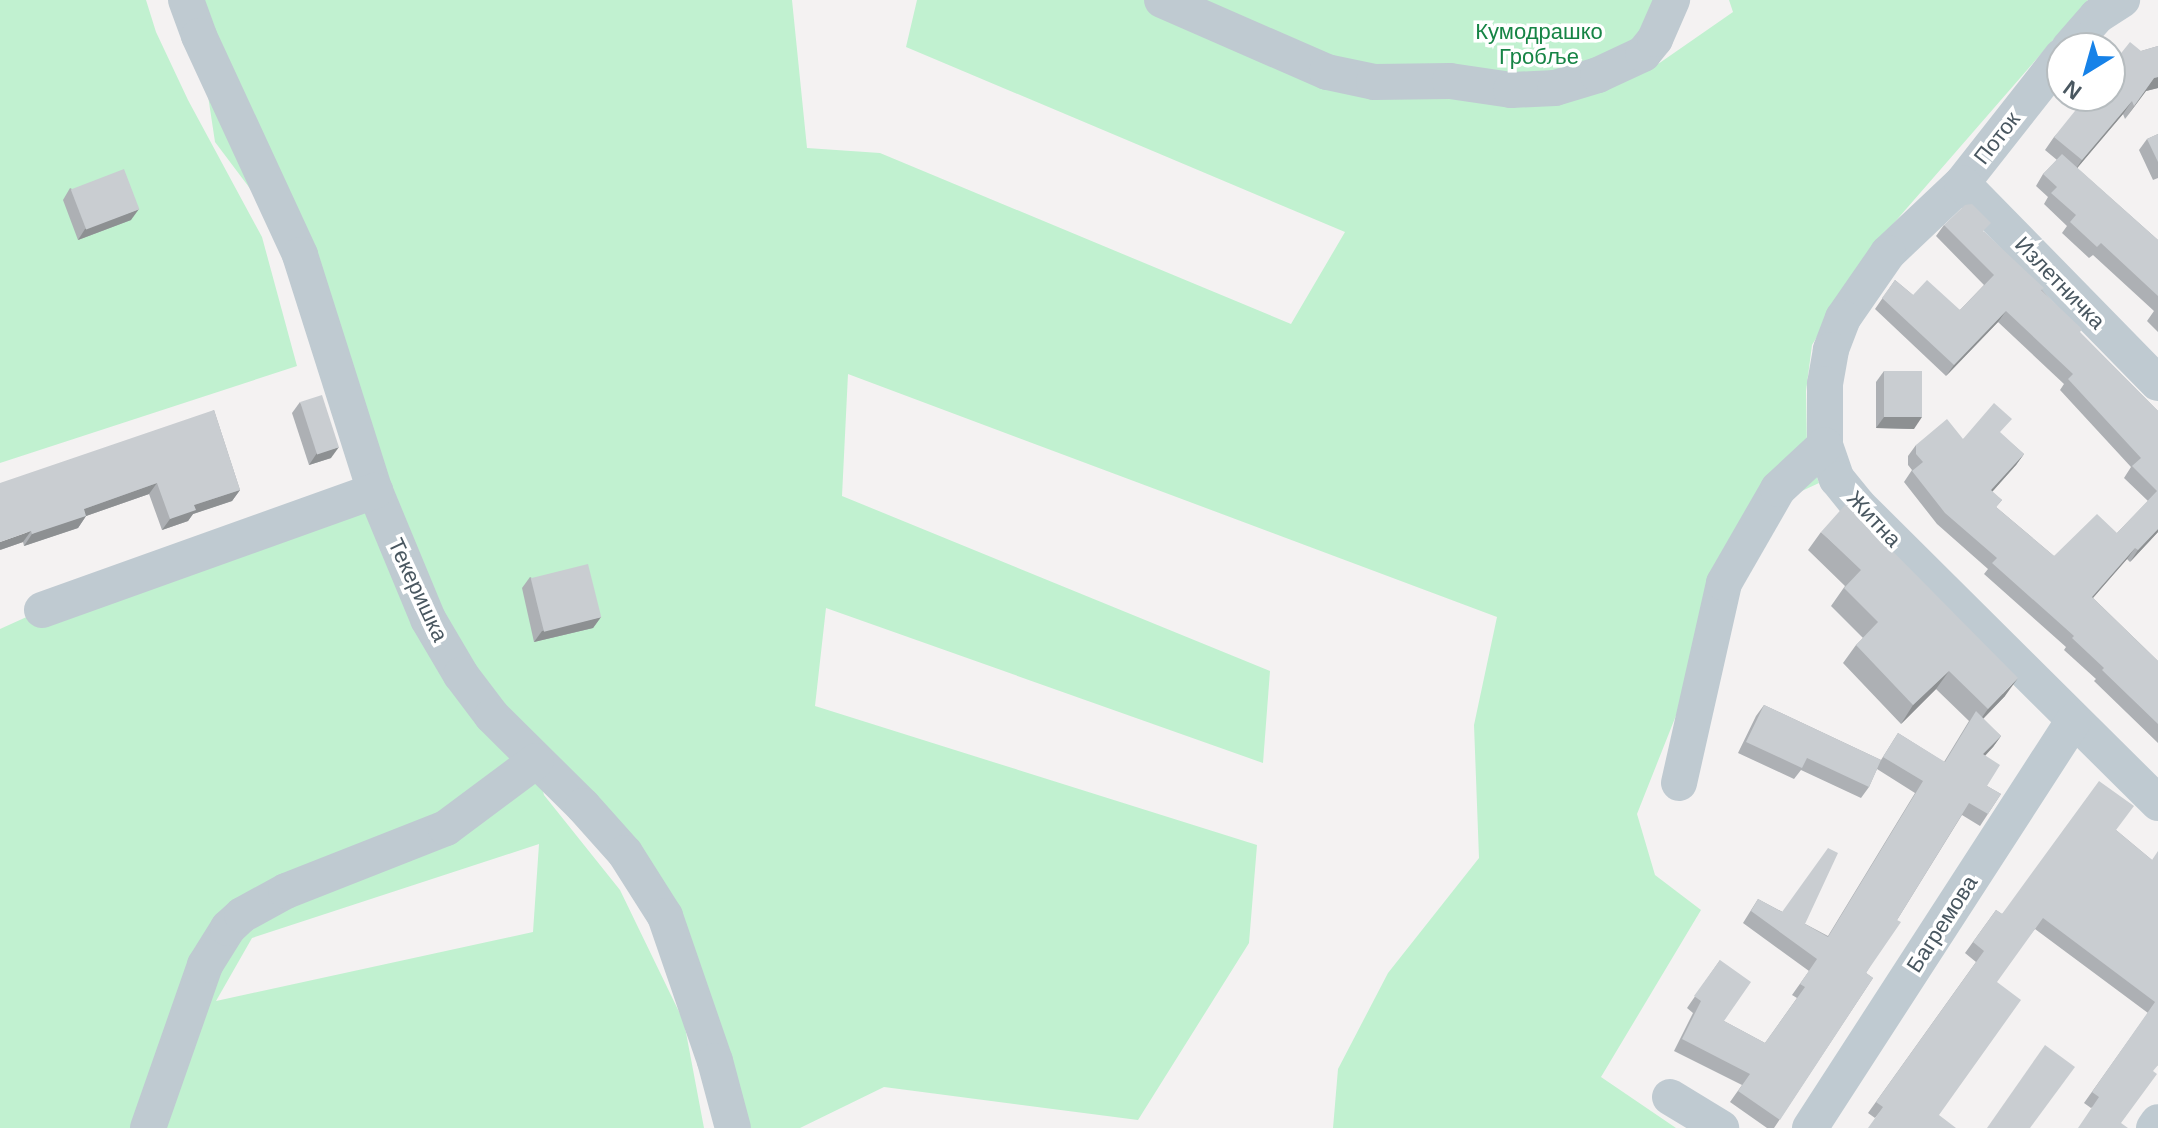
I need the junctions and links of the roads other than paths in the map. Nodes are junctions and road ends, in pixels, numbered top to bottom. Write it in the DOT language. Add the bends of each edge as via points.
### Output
graph roads {
  1 [pos="186,0"];
  2 [pos="1162,0"];
  3 [pos="1672,0"];
  4 [pos="2122,0"];
  5 [pos="2083,32"];
  6 [pos="2046,76"];
  7 [pos="1962,183"];
  8 [pos="2158,383"];
  9 [pos="1825,445"];
  10 [pos="375,491"];
  11 [pos="42,610"];
  12 [pos="2073,721"];
  13 [pos="536,761"];
  14 [pos="1679,783"];
  15 [pos="2158,803"];
  16 [pos="1670,1097"];
  17 [pos="2158,1122"];
  18 [pos="148,1128"];
  19 [pos="733,1128"];
  20 [pos="1721,1128"];
  21 [pos="1810,1128"];
  22 [pos="2154,1128"];
  1 -- 10 [label="street, Текеришка" via="300,255"];
  2 -- 3 [label="street" via="1327,72 1374,82 1450,81 1511,90 1555,88 1643,54"];
  4 -- 5 [label="street"];
  6 -- 7 [label="street, Поток"];
  7 -- 8 [label="street, Излетничка"];
  7 -- 9 [label="street, Житна" via="1904,235 1843,318 1825,384"];
  9 -- 12 [label="street, Житна" via="1837,479 1858,505"];
  9 -- 14 [label="street" via="1778,489 1724,583"];
  10 -- 11 [label="street"];
  10 -- 13 [label="street, Текеришка" via="428,619 461,675"];
  12 -- 15 [label="street, Житна"];
  12 -- 21 [label="street, Багремова"];
  13 -- 18 [label="street" via="446,828 286,891 228,928 205,965"];
  13 -- 19 [label="street, Текеришка" via="625,853 665,916"];
  16 -- 20 [label="street"];
  17 -- 22 [label="street"];
}
